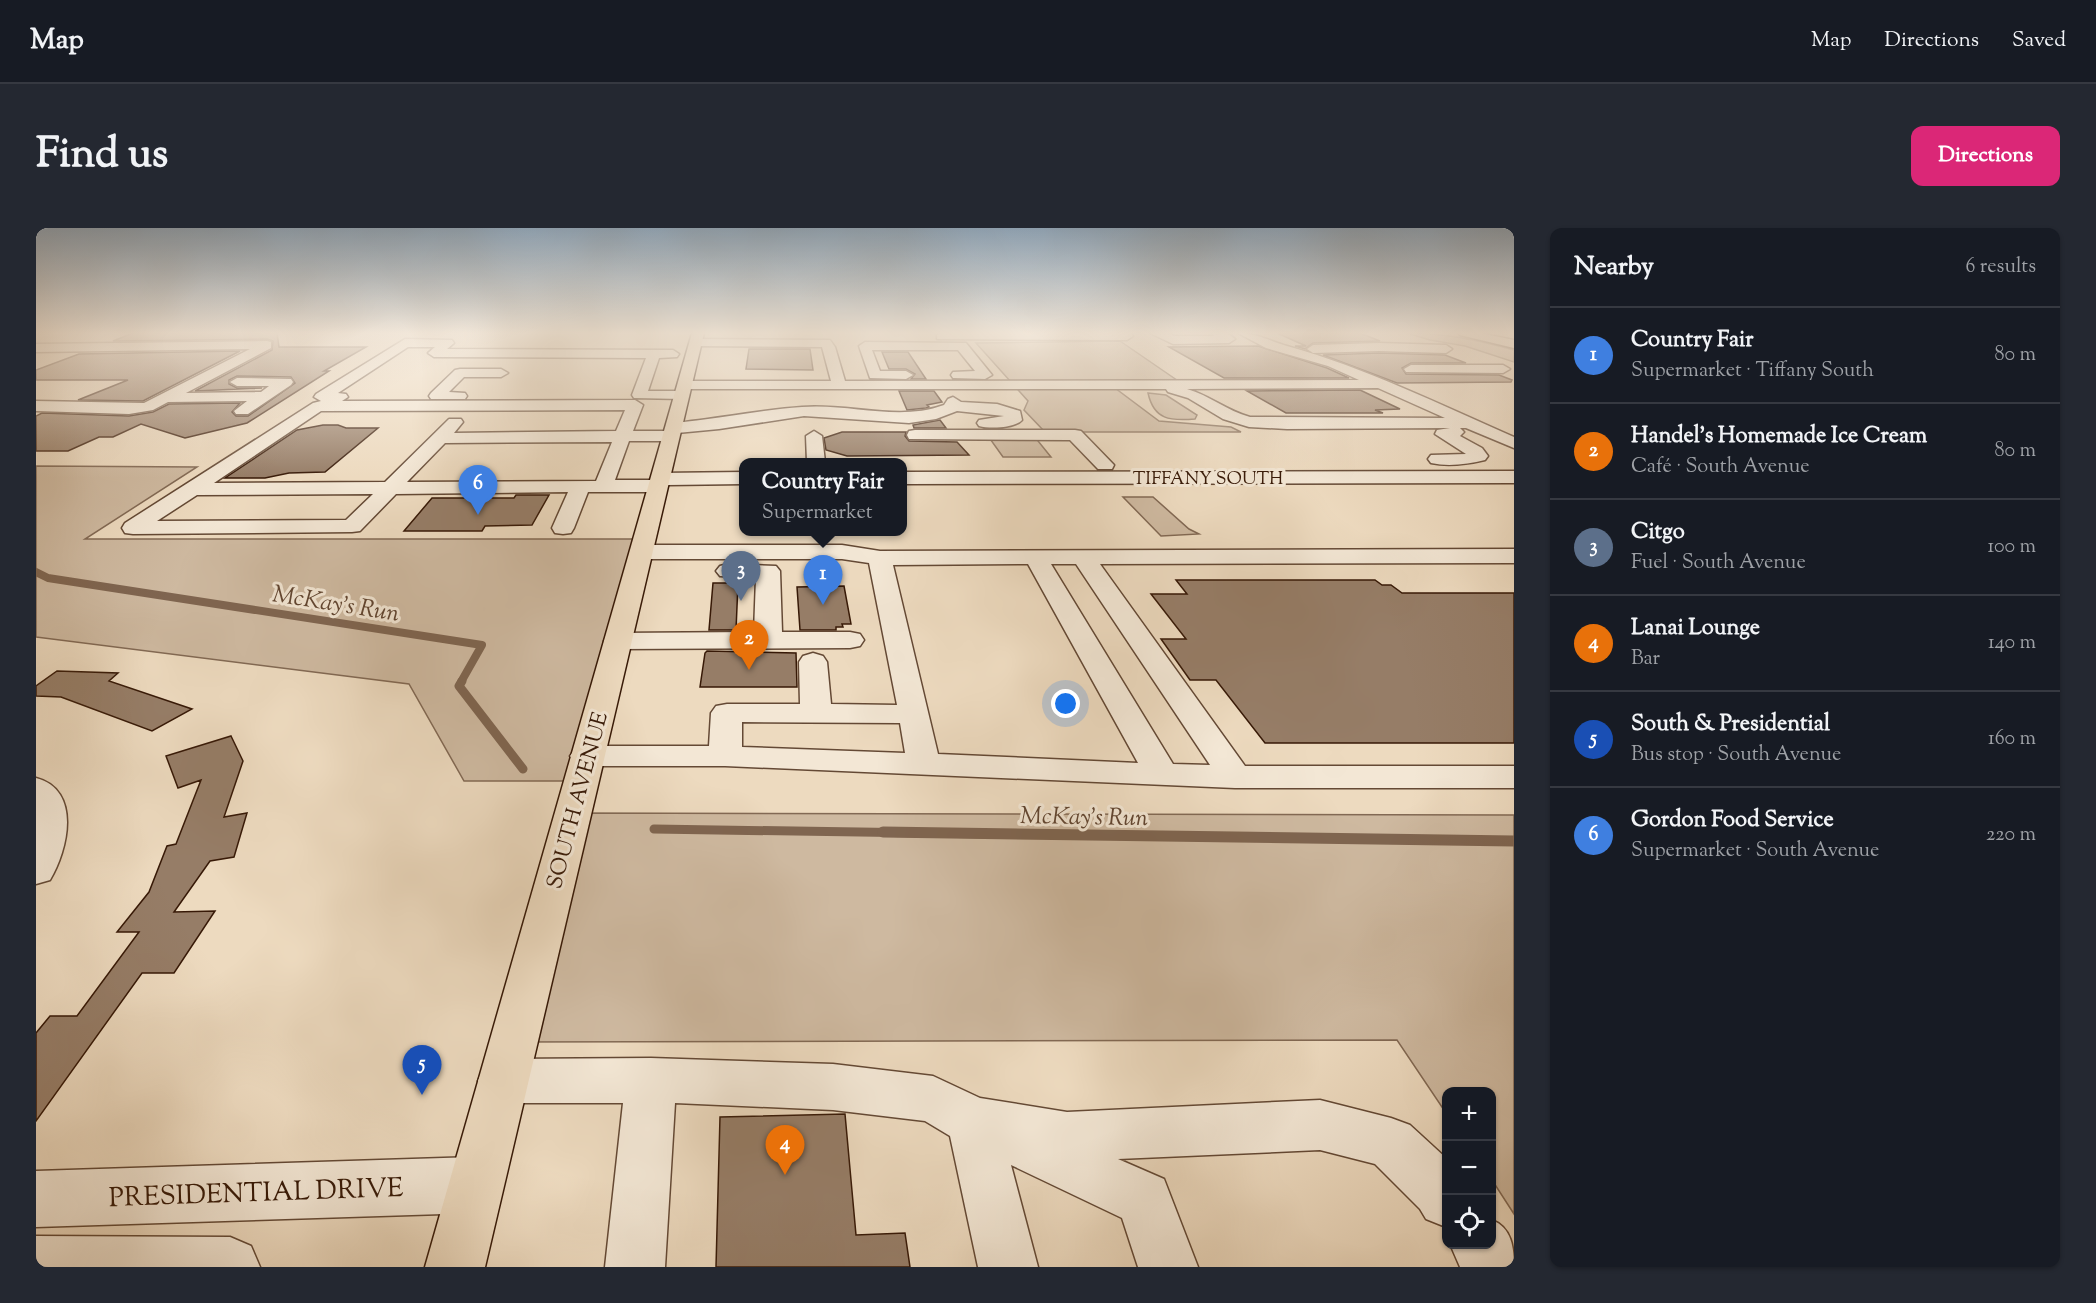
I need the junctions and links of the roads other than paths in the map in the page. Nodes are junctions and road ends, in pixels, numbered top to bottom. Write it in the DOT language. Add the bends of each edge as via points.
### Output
graph roads {
  1 [pos="184,381"];
  2 [pos="269,381"];
  3 [pos="345,381"];
  4 [pos="451,381"];
  5 [pos="640,381"];
  6 [pos="685,381"];
  7 [pos="815,381"];
  8 [pos="1004,381"];
  9 [pos="1215,381"];
  10 [pos="1377,381"];
  11 [pos="1205,382"];
  12 [pos="1383,384"];
  13 [pos="1166,385"];
  14 [pos="683,390"];
  15 [pos="639,395"];
  16 [pos="1193,395"];
  17 [pos="264,396"];
  18 [pos="436,396"];
  19 [pos="161,398"];
  20 [pos="36,406"];
  21 [pos="242,411"];
  22 [pos="465,412"];
  23 [pos="930,416"];
  24 [pos="1463,420"];
  25 [pos="1430,423"];
  26 [pos="1494,425"];
  27 [pos="672,432"];
  28 [pos="915,435"];
  29 [pos="622,436"];
  30 [pos="814,436"];
  31 [pos="440,438"];
  32 [pos="1514,443"];
  33 [pos="816,458"];
  34 [pos="1414,459"];
  35 [pos="907,466"];
  36 [pos="1111,472"];
  37 [pos="1472,477"];
  38 [pos="1514,477"];
  39 [pos="739,478"];
  40 [pos="907,478"];
  41 [pos="926,478"];
  42 [pos="1020,478"];
  43 [pos="660,482"];
  44 [pos="581,486"];
  45 [pos="603,486"];
  46 [pos="392,488"];
  47 [pos="193,489"];
  48 [pos="1254,489"];
  49 [pos="1087,493"];
  50 [pos="739,496"];
  51 [pos="907,496"];
  52 [pos="563,528"];
  53 [pos="1514,556"];
  54 [pos="1035,557"];
  55 [pos="1083,557"];
  56 [pos="880,558"];
  57 [pos="639,562"];
  58 [pos="768,562"];
  59 [pos="768,640"];
  60 [pos="850,640"];
  61 [pos="618,641"];
  62 [pos="813,662"];
  63 [pos="816,713"];
  64 [pos="914,714"];
  65 [pos="587,756"];
  66 [pos="725,756"];
  67 [pos="922,763"];
  68 [pos="1162,774"];
  69 [pos="1235,777"];
  70 [pos="1514,777"];
  71 [pos="36,789"];
  72 [pos="36,870"];
  73 [pos="651,1080"];
  74 [pos="503,1081"];
  75 [pos="973,1121"];
  76 [pos="476,1185"];
  77 [pos="1443,1195"];
  78 [pos="36,1199"];
  79 [pos="1482,1249"];
  80 [pos="36,1266"];
  81 [pos="230,1267"];
  82 [pos="455,1267"];
  83 [pos="635,1267"];
  84 [pos="1008,1267"];
  85 [pos="1168,1267"];
  86 [pos="1494,1267"];
  1 -- 19 [label="street"];
  2 -- 17 [label="street" via="286,382"];
  3 -- 18 [label="street" via="321,397"];
  4 -- 18 [label="street"];
  5 -- 15 [label="street"];
  6 -- 14 [label="main road, SOUTH AVENUE"];
  7 -- 14 [label="street"];
  8 -- 13 [label="street"];
  9 -- 11 [label="street"];
  10 -- 12 [label="street"];
  11 -- 12 [label="street"];
  11 -- 13 [label="street"];
  12 -- 24 [label="street"];
  13 -- 16 [label="street"];
  14 -- 15 [label="street"];
  14 -- 27 [label="main road, SOUTH AVENUE"];
  15 -- 18 [label="street"];
  16 -- 25 [label="street" via="1367,396 1402,406"];
  16 -- 25 [label="street" via="1229,416 1249,422"];
  17 -- 19 [label="street"];
  17 -- 21 [label="street"];
  19 -- 20 [label="street" via="148,407 134,409"];
  22 -- 29 [label="street" via="635,405"];
  22 -- 31 [label="street"];
  22 -- 47 [label="street" via="318,406"];
  23 -- 23 [label="street" via="951,408 952,404 997,409 1014,414 1014,420 951,422"];
  23 -- 27 [label="street" via="804,411"];
  24 -- 25 [label="street"];
  24 -- 26 [label="street"];
  26 -- 32 [label="street"];
  26 -- 34 [label="street" via="1443,434 1479,456"];
  27 -- 29 [label="street"];
  27 -- 43 [label="main road, SOUTH AVENUE"];
  28 -- 36 [label="street" via="1075,435"];
  29 -- 31 [label="street"];
  29 -- 45 [label="street"];
  30 -- 33 [label="street"];
  31 -- 46 [label="street"];
  35 -- 36 [label="street"];
  36 -- 37 [label="street, TIFFANY SOUTH"];
  36 -- 42 [label="street, TIFFANY SOUTH"];
  37 -- 38 [label="street, TIFFANY SOUTH"];
  37 -- 48 [label="street" via="1494,489"];
  39 -- 43 [label="street"];
  39 -- 50 [label="street" via="733,496"];
  40 -- 41 [label="street, TIFFANY SOUTH"];
  41 -- 42 [label="street, TIFFANY SOUTH"];
  41 -- 51 [label="street" via="933,496"];
  42 -- 49 [label="street" via="1031,493"];
  43 -- 45 [label="street"];
  43 -- 57 [label="main road, SOUTH AVENUE"];
  44 -- 45 [label="street"];
  44 -- 46 [label="street"];
  44 -- 52 [label="street"];
  46 -- 47 [label="street"];
  46 -- 47 [label="street" via="352,526 133,528"];
  53 -- 55 [label="street"];
  54 -- 55 [label="street"];
  54 -- 56 [label="street"];
  54 -- 68 [label="street"];
  55 -- 69 [label="street"];
  56 -- 58 [label="street" via="842,552"];
  56 -- 64 [label="street"];
  57 -- 58 [label="street"];
  57 -- 61 [label="main road, SOUTH AVENUE"];
  58 -- 59 [label="street"];
  59 -- 60 [label="street"];
  59 -- 61 [label="street"];
  61 -- 65 [label="main road, SOUTH AVENUE"];
  62 -- 63 [label="street"];
  63 -- 64 [label="street"];
  63 -- 66 [label="street" via="727,713"];
  64 -- 67 [label="street"];
  65 -- 66 [label="street"];
  65 -- 74 [label="main road, SOUTH AVENUE"];
  66 -- 67 [label="street"];
  67 -- 68 [label="street"];
  68 -- 69 [label="street"];
  69 -- 70 [label="street"];
  71 -- 72 [label="street" via="49,813 47,844"];
  73 -- 74 [label="street"];
  73 -- 75 [label="street" via="832,1087 933,1099"];
  73 -- 83 [label="street"];
  74 -- 76 [label="main road, SOUTH AVENUE"];
  75 -- 77 [label="street" via="1067,1137 1320,1125 1391,1143"];
  75 -- 84 [label="street"];
  75 -- 85 [label="street" via="1144,1199"];
  76 -- 78 [label="street, PRESIDENTIAL DRIVE"];
  76 -- 82 [label="main road, SOUTH AVENUE"];
  79 -- 86 [label="street"];
  80 -- 81 [label="street"];
}
